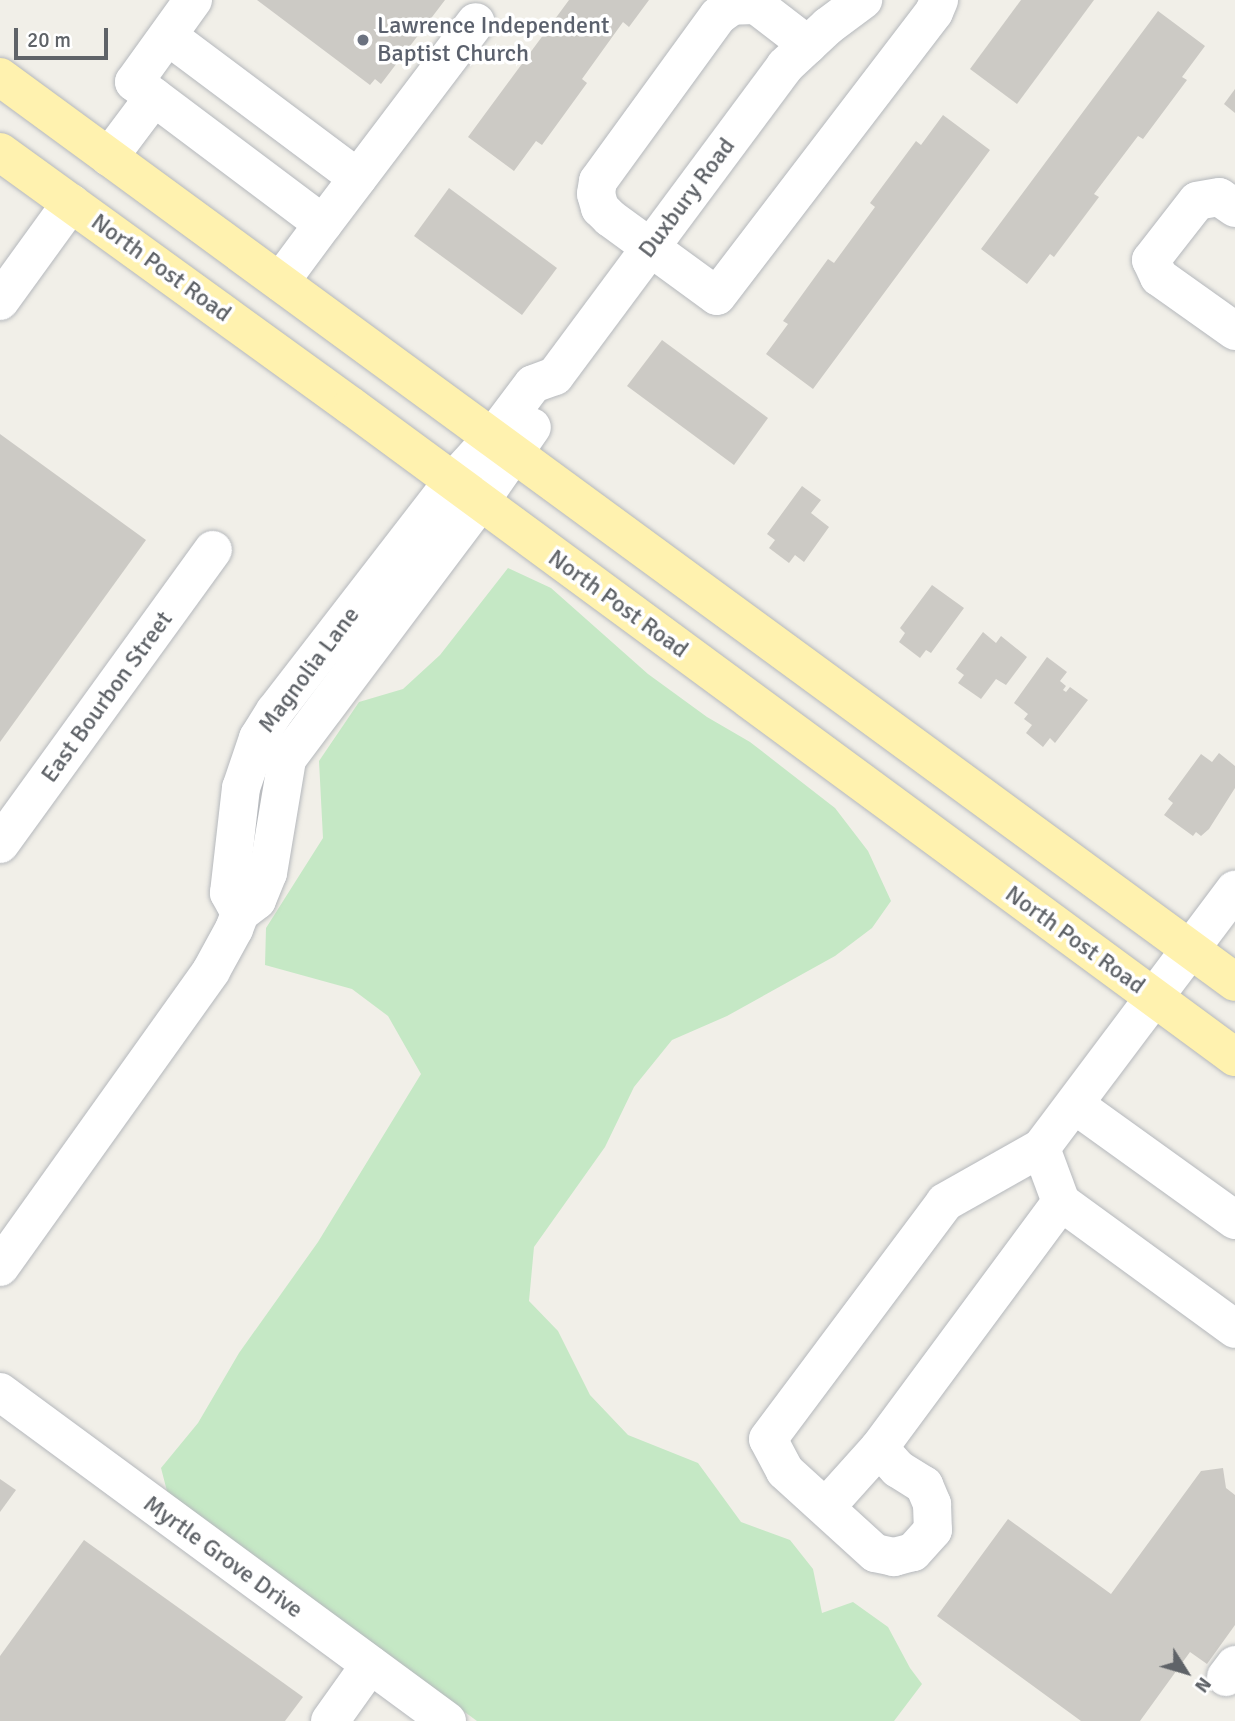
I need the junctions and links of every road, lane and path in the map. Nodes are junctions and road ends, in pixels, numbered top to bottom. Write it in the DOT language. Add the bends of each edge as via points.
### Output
graph roads {
  1 [pos="193,0"];
  2 [pos="863,0"];
  3 [pos="939,0"];
  4 [pos="475,22"];
  5 [pos="818,35"];
  6 [pos="168,36"];
  7 [pos="0,77"];
  8 [pos="153,97"];
  9 [pos="0,152"];
  10 [pos="109,157"];
  11 [pos="358,178"];
  12 [pos="71,203"];
  13 [pos="1235,208"];
  14 [pos="323,224"];
  15 [pos="650,248"];
  16 [pos="280,282"];
  17 [pos="0,301"];
  18 [pos="1235,331"];
  19 [pos="485,468"];
  20 [pos="213,550"];
  21 [pos="0,844"];
  22 [pos="1235,890"];
  23 [pos="1191,950"];
  24 [pos="1235,982"];
  25 [pos="1154,998"];
  26 [pos="1235,1057"];
  27 [pos="1075,1105"];
  28 [pos="1041,1148"];
  29 [pos="1061,1202"];
  30 [pos="1235,1220"];
  31 [pos="0,1267"];
  32 [pos="1235,1329"];
  33 [pos="0,1392"];
  34 [pos="879,1448"];
  35 [pos="826,1507"];
  36 [pos="370,1665"];
  37 [pos="330,1721"];
  38 [pos="447,1721"];
  1 -- 6 [label="street"];
  2 -- 5 [label="street, Duxbury Road"];
  3 -- 15 [label="street" via="717,296"];
  4 -- 11 [label="street"];
  5 -- 15 [label="street, Duxbury Road" via="785,66"];
  5 -- 15 [label="street" via="756,5 732,6 718,16 597,181 600,208"];
  6 -- 8 [label="street" via="134,82"];
  6 -- 11 [label="street"];
  7 -- 10 [label="main road, North Post Road"];
  8 -- 10 [label="street"];
  8 -- 14 [label="street"];
  9 -- 12 [label="main road, North Post Road"];
  10 -- 16 [label="main road, North Post Road"];
  11 -- 14 [label="street"];
  12 -- 17 [label="street"];
  12 -- 19 [label="main road, North Post Road"];
  13 -- 18 [label="street" via="1219,197 1197,201 1151,260 1160,277"];
  14 -- 16 [label="street"];
  15 -- 19 [label="street, Duxbury Road" via="555,376 555,396"];
  16 -- 19 [label="main road, North Post Road"];
  19 -- 23 [label="main road, North Post Road"];
  19 -- 25 [label="main road, North Post Road"];
  19 -- 31 [label="street, Magnolia Lane" via="258,738 241,788 229,893 240,913 234,929 211,971"];
  20 -- 21 [label="street, East Bourbon Street"];
  22 -- 23 [label="street"];
  23 -- 24 [label="main road, North Post Road"];
  23 -- 25 [label="street"];
  25 -- 26 [label="main road, North Post Road"];
  25 -- 27 [label="street"];
  27 -- 28 [label="street"];
  27 -- 30 [label="street"];
  28 -- 29 [label="street"];
  28 -- 35 [label="street" via="945,1202 768,1439 785,1471"];
  29 -- 32 [label="street"];
  29 -- 34 [label="street"];
  33 -- 36 [label="street, Myrtle Grove Drive"];
  34 -- 35 [label="street"];
  34 -- 35 [label="street" via="898,1469 924,1485 932,1504 933,1530 913,1552 894,1557 875,1553"];
  36 -- 37 [label="street"];
  36 -- 38 [label="street, Myrtle Grove Drive"];
}
